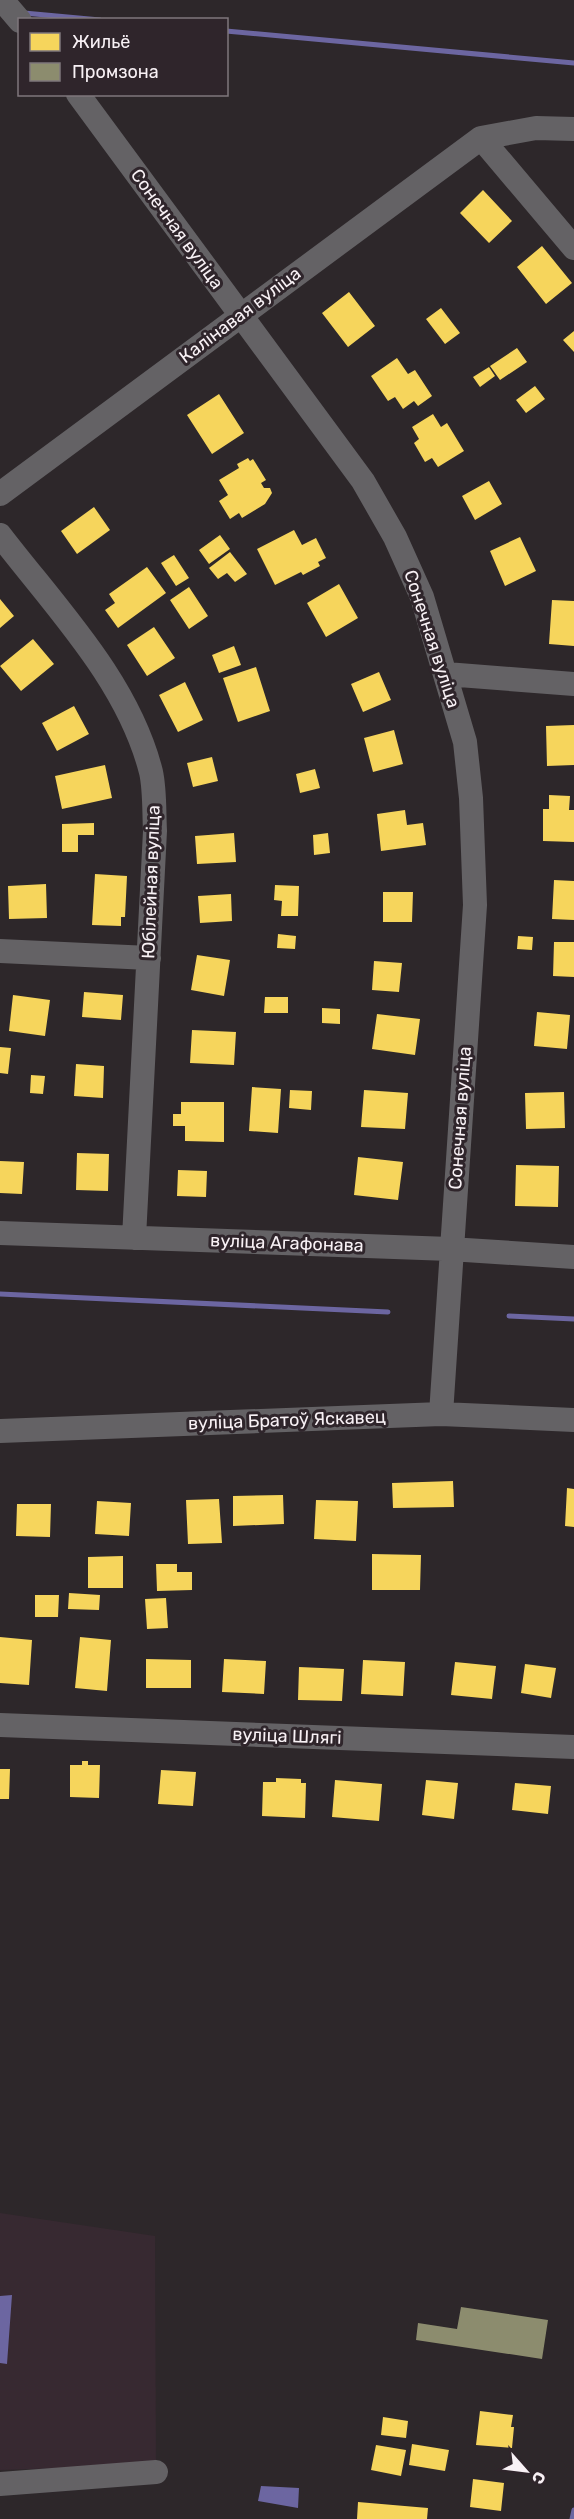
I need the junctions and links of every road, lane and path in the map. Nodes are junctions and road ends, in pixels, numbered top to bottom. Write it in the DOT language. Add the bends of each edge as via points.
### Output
graph roads {
  1 [pos="2,0"];
  2 [pos="18,19"];
  3 [pos="79,96"];
  4 [pos="574,129"];
  5 [pos="481,138"];
  6 [pos="574,248"];
  7 [pos="240,314"];
  8 [pos="0,494"];
  9 [pos="0,536"];
  10 [pos="446,674"];
  11 [pos="574,684"];
  12 [pos="0,951"];
  13 [pos="149,958"];
  14 [pos="0,1233"];
  15 [pos="135,1238"];
  16 [pos="450,1249"];
  17 [pos="574,1257"];
  18 [pos="441,1414"];
  19 [pos="574,1420"];
  20 [pos="0,1431"];
  21 [pos="0,1725"];
  22 [pos="574,1747"];
  23 [pos="156,2472"];
  24 [pos="0,2484"];
  1 -- 2 [label="street"];
  3 -- 7 [label="street, Сонечная вуліца"];
  4 -- 5 [label="street" via="536,128"];
  5 -- 6 [label="street"];
  5 -- 7 [label="street, Калінавая вуліца"];
  7 -- 8 [label="street, Калінавая вуліца"];
  7 -- 10 [label="street, Сонечная вуліца" via="363,481 395,537 422,597"];
  9 -- 13 [label="street, Юбілейная вуліца" via="97,660 135,722 152,774 155,831"];
  10 -- 11 [label="street"];
  10 -- 16 [label="street, Сонечная вуліца" via="465,742 475,905"];
  12 -- 13 [label="street"];
  13 -- 15 [label="street, Юбілейная вуліца"];
  14 -- 15 [label="street, вуліца Агафонава"];
  15 -- 16 [label="street, вуліца Агафонава"];
  16 -- 17 [label="street, вуліца Агафонава"];
  16 -- 18 [label="street, Сонечная вуліца"];
  18 -- 19 [label="street, вуліца Братоў Яскавец"];
  18 -- 20 [label="street, вуліца Братоў Яскавец"];
  21 -- 22 [label="street, вуліца Шлягі"];
  23 -- 24 [label="street"];
}
